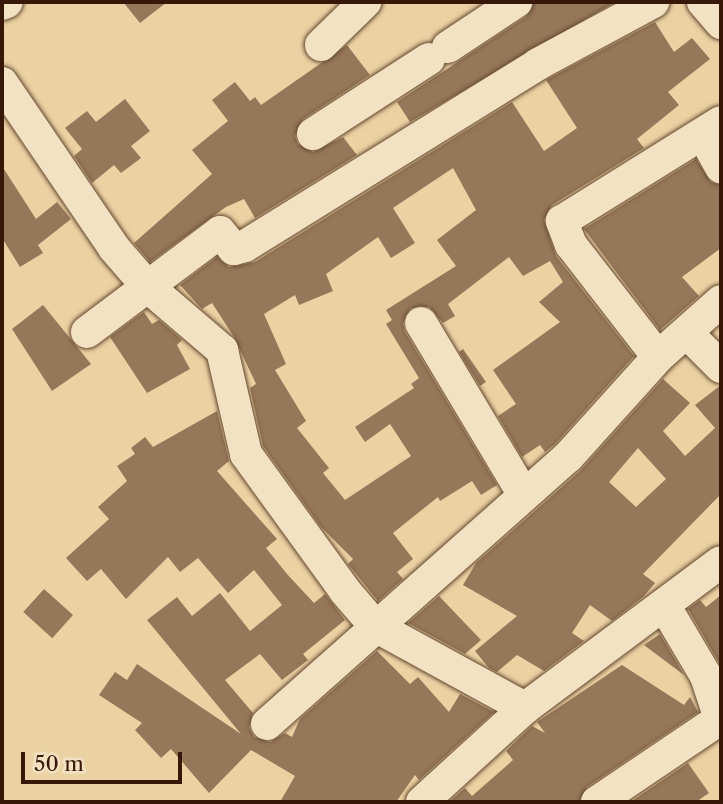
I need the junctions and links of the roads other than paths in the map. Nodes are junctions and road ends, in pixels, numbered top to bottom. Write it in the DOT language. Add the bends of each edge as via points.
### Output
graph roads {
  1 [pos="7,2"];
  2 [pos="365,2"];
  3 [pos="516,2"];
  4 [pos="653,2"];
  5 [pos="703,2"];
  6 [pos="2,4"];
  7 [pos="721,23"];
  8 [pos="321,45"];
  9 [pos="2,83"];
  10 [pos="712,129"];
  11 [pos="313,134"];
  12 [pos="721,167"];
  13 [pos="147,286"];
  14 [pos="721,301"];
  15 [pos="421,323"];
  16 [pos="88,332"];
  17 [pos="687,333"];
  18 [pos="658,357"];
  19 [pos="721,367"];
  20 [pos="522,492"];
  21 [pos="721,562"];
  22 [pos="664,605"];
  23 [pos="375,626"];
  24 [pos="525,708"];
  25 [pos="721,720"];
  26 [pos="267,724"];
  27 [pos="422,802"];
  28 [pos="597,802"];
  1 -- 6 [label="street"];
  2 -- 8 [label="street"];
  3 -- 11 [label="street"];
  4 -- 13 [label="street" via="538,64 245,246 234,249 220,232"];
  5 -- 7 [label="street"];
  9 -- 13 [label="street" via="114,247"];
  10 -- 12 [label="street"];
  10 -- 18 [label="street" via="562,221 571,245"];
  13 -- 16 [label="street"];
  13 -- 23 [label="street" via="222,350 246,454"];
  14 -- 17 [label="street"];
  15 -- 20 [label="street"];
  17 -- 18 [label="street"];
  17 -- 19 [label="street"];
  18 -- 20 [label="street" via="568,457"];
  20 -- 23 [label="street"];
  21 -- 22 [label="street"];
  22 -- 24 [label="street"];
  22 -- 25 [label="street" via="706,676"];
  23 -- 24 [label="street"];
  23 -- 26 [label="street"];
  24 -- 27 [label="street"];
  25 -- 28 [label="street"];
}
